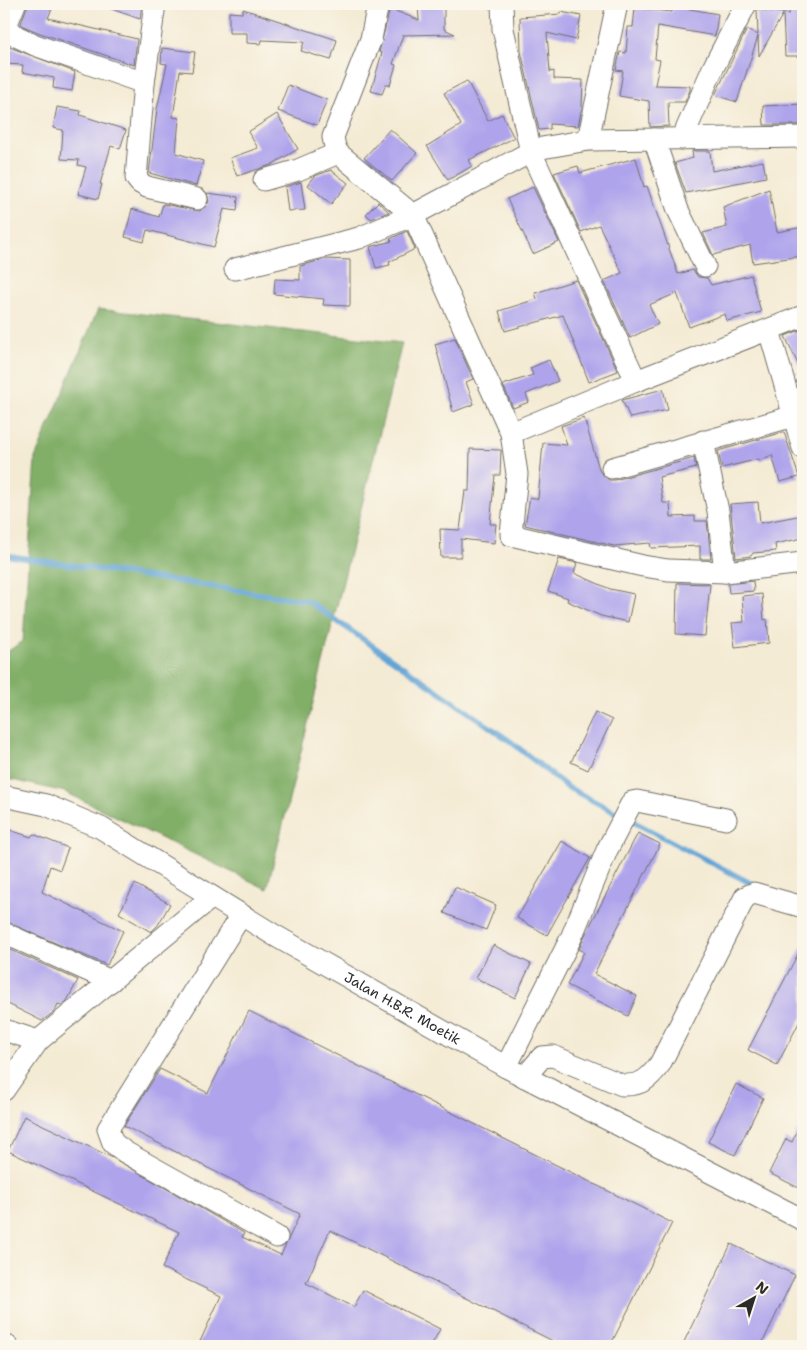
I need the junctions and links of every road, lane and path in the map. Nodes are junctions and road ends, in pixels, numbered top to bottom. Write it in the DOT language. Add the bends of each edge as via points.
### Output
graph roads {
  1 [pos="15,4"];
  2 [pos="156,4"];
  3 [pos="378,4"];
  4 [pos="502,4"];
  5 [pos="617,4"];
  6 [pos="746,4"];
  7 [pos="5,26"];
  8 [pos="144,83"];
  9 [pos="803,137"];
  10 [pos="654,139"];
  11 [pos="682,139"];
  12 [pos="588,140"];
  13 [pos="531,152"];
  14 [pos="338,153"];
  15 [pos="264,180"];
  16 [pos="197,199"];
  17 [pos="413,215"];
  18 [pos="705,266"];
  19 [pos="235,269"];
  20 [pos="803,316"];
  21 [pos="769,330"];
  22 [pos="636,381"];
  23 [pos="794,416"];
  24 [pos="511,433"];
  25 [pos="703,441"];
  26 [pos="803,448"];
  27 [pos="612,468"];
  28 [pos="803,563"];
  29 [pos="725,572"];
  30 [pos="4,796"];
  31 [pos="726,819"];
  32 [pos="212,897"];
  33 [pos="795,904"];
  34 [pos="241,915"];
  35 [pos="4,933"];
  36 [pos="111,981"];
  37 [pos="4,1030"];
  38 [pos="38,1041"];
  39 [pos="506,1067"];
  40 [pos="525,1077"];
  41 [pos="4,1090"];
  42 [pos="803,1220"];
  43 [pos="277,1237"];
  1 -- 7 [label="street"];
  2 -- 8 [label="street"];
  3 -- 14 [label="street" via="371,39 333,137"];
  4 -- 13 [label="street" via="503,29"];
  5 -- 12 [label="street"];
  6 -- 11 [label="street"];
  7 -- 8 [label="street" via="30,43"];
  8 -- 16 [label="street" via="136,178 140,184 159,191"];
  9 -- 11 [label="street"];
  10 -- 11 [label="street"];
  10 -- 12 [label="street"];
  10 -- 18 [label="street" via="678,210"];
  12 -- 13 [label="street"];
  13 -- 17 [label="street"];
  13 -- 22 [label="street"];
  14 -- 15 [label="street"];
  14 -- 17 [label="street"];
  17 -- 19 [label="street" via="359,238"];
  17 -- 24 [label="street"];
  20 -- 21 [label="street"];
  21 -- 22 [label="street"];
  21 -- 23 [label="street"];
  22 -- 24 [label="street"];
  23 -- 25 [label="street"];
  23 -- 26 [label="street"];
  24 -- 29 [label="street" via="517,474 512,536 643,566"];
  25 -- 27 [label="street"];
  25 -- 29 [label="street" via="718,512"];
  28 -- 29 [label="street"];
  30 -- 32 [label="street, Jalan H.B.R. Moetik" via="46,804 101,828"];
  31 -- 39 [label="street" via="632,802 571,938"];
  32 -- 34 [label="street, Jalan H.B.R. Moetik"];
  32 -- 36 [label="street"];
  33 -- 40 [label="street" via="754,893 745,897 660,1064 643,1082 622,1085 553,1056 542,1057"];
  34 -- 39 [label="street, Jalan H.B.R. Moetik"];
  34 -- 43 [label="street" via="108,1129 113,1143 125,1152"];
  35 -- 36 [label="street"];
  36 -- 38 [label="street"];
  37 -- 38 [label="street"];
  38 -- 41 [label="street"];
  39 -- 40 [label="street, Jalan H.B.R. Moetik"];
  40 -- 42 [label="street, Jalan H.B.R. Moetik"];
}
